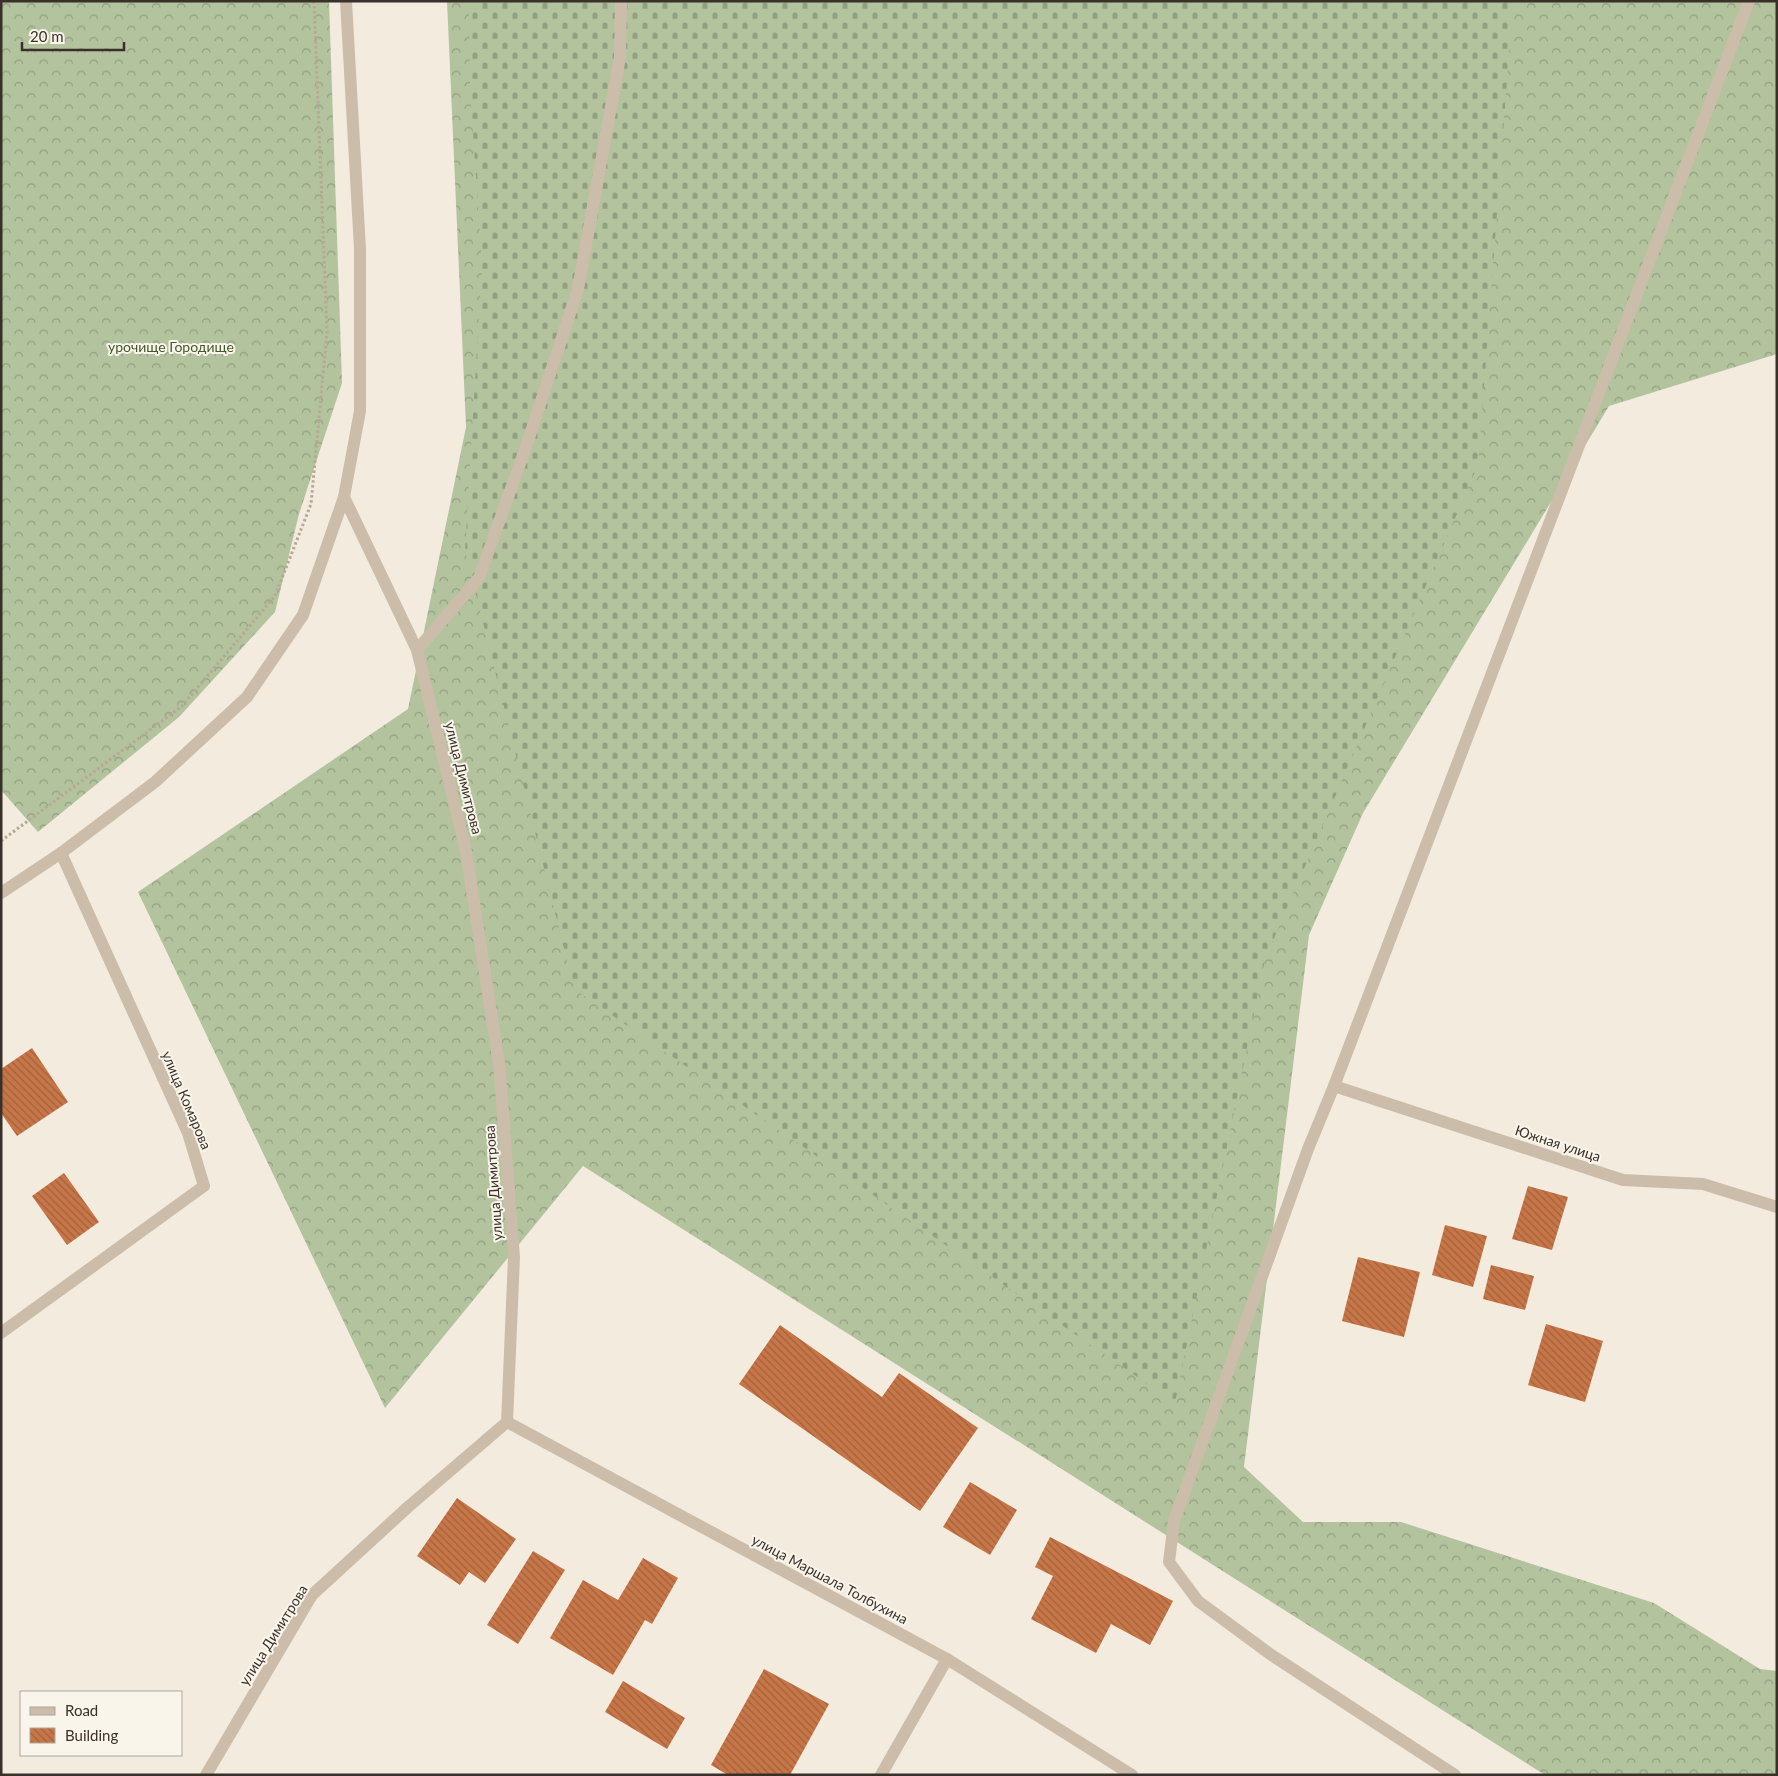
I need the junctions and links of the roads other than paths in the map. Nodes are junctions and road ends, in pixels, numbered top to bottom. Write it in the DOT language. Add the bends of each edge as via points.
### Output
graph roads {
  1 [pos="346,1"];
  2 [pos="621,1"];
  3 [pos="1749,1"];
  4 [pos="344,497"];
  5 [pos="417,650"];
  6 [pos="61,854"];
  7 [pos="1,893"];
  8 [pos="1334,1086"];
  9 [pos="1777,1207"];
  10 [pos="1,1333"];
  11 [pos="507,1422"];
  12 [pos="947,1659"];
  13 [pos="206,1775"];
  14 [pos="881,1775"];
  15 [pos="1132,1775"];
  16 [pos="1454,1775"];
  1 -- 4 [label="street" via="360,249 361,333 360,411"];
  2 -- 5 [label="street" via="620,57 578,288 479,578"];
  3 -- 8 [label="street"];
  4 -- 5 [label="street, улица Димитрова"];
  4 -- 6 [label="street" via="303,615 247,696 155,782"];
  5 -- 11 [label="street, улица Димитрова" via="466,851 499,1064 514,1257"];
  6 -- 7 [label="street"];
  6 -- 10 [label="street, улица Комарова" via="188,1133 204,1186"];
  8 -- 9 [label="street, Южная улица" via="1623,1180 1703,1184"];
  8 -- 16 [label="street" via="1308,1149 1174,1520 1169,1562 1198,1601 1270,1654"];
  11 -- 12 [label="street, улица Маршала Толбухина"];
  11 -- 13 [label="street, улица Димитрова" via="312,1595"];
  12 -- 14 [label="street"];
  12 -- 15 [label="street, улица Маршала Толбухина"];
}
